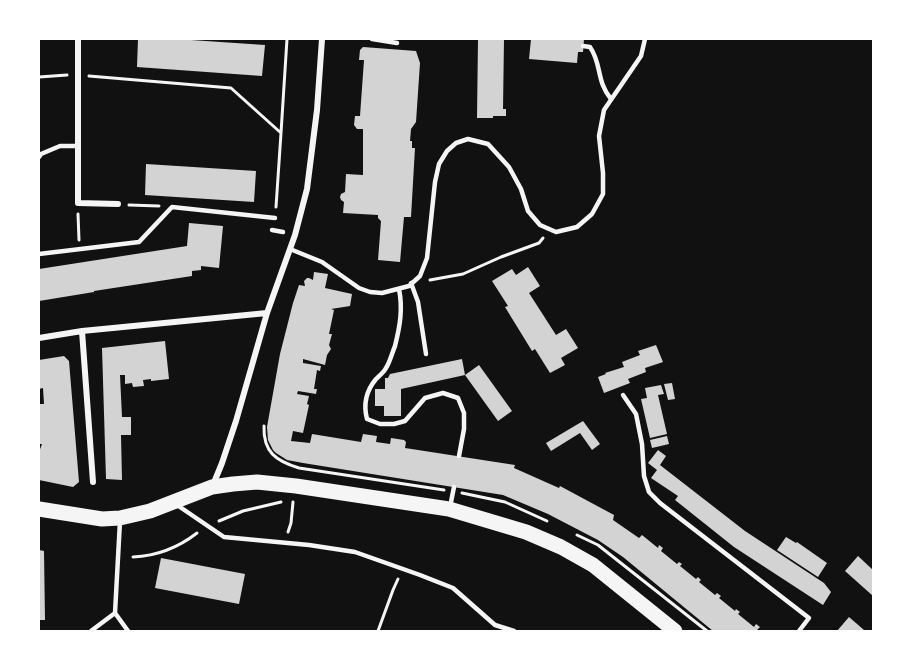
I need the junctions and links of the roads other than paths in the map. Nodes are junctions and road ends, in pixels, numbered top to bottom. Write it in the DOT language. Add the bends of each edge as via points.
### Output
graph roads {
  1 [pos="78,39"];
  2 [pos="322,39"];
  3 [pos="372,39"];
  4 [pos="645,39"];
  5 [pos="397,43"];
  6 [pos="583,46"];
  7 [pos="611,99"];
  8 [pos="78,146"];
  9 [pos="39,157"];
  10 [pos="118,204"];
  11 [pos="275,218"];
  12 [pos="272,230"];
  13 [pos="283,232"];
  14 [pos="290,249"];
  15 [pos="39,254"];
  16 [pos="411,283"];
  17 [pos="399,289"];
  18 [pos="267,313"];
  19 [pos="82,331"];
  20 [pos="39,338"];
  21 [pos="426,354"];
  22 [pos="623,395"];
  23 [pos="459,456"];
  24 [pos="93,482"];
  25 [pos="212,487"];
  26 [pos="454,487"];
  27 [pos="173,502"];
  28 [pos="39,509"];
  29 [pos="449,509"];
  30 [pos="120,518"];
  31 [pos="116,613"];
  32 [pos="91,631"];
  33 [pos="128,631"];
  34 [pos="514,631"];
  35 [pos="675,631"];
  36 [pos="799,631"];
  1 -- 8 [label="street"];
  2 -- 14 [label="street" via="308,189"];
  3 -- 5 [label="lane"];
  4 -- 7 [label="lane" via="642,56"];
  6 -- 7 [label="lane" via="590,47 595,55 601,82"];
  7 -- 16 [label="lane" via="604,110 599,136 603,194 592,214 578,227 556,232 540,225 528,211 509,166 488,144 468,139 447,151 435,182 427,258 420,276"];
  8 -- 9 [label="lane" via="60,146"];
  8 -- 10 [label="street" via="78,203"];
  11 -- 15 [label="lane" via="172,207 139,242"];
  12 -- 13 [label="lane"];
  14 -- 17 [label="lane" via="322,262 359,288 382,293"];
  14 -- 18 [label="street"];
  16 -- 17 [label="lane"];
  16 -- 21 [label="lane"];
  17 -- 23 [label="lane" via="401,322 386,369 367,394 367,419 405,422 426,398 443,393 458,398 464,413"];
  18 -- 19 [label="street"];
  18 -- 25 [label="street"];
  19 -- 20 [label="street"];
  19 -- 24 [label="street"];
  22 -- 36 [label="lane" via="636,414 649,492 809,618"];
  25 -- 27 [label="main road"];
  25 -- 29 [label="main road" via="267,483"];
  26 -- 29 [label="lane"];
  27 -- 30 [label="main road"];
  27 -- 34 [label="lane" via="224,537 355,552 403,569 453,588 495,625"];
  28 -- 30 [label="main road"];
  29 -- 35 [label="main road" via="561,547 593,566"];
  30 -- 31 [label="lane"];
  31 -- 32 [label="lane"];
  31 -- 33 [label="lane"];
}
